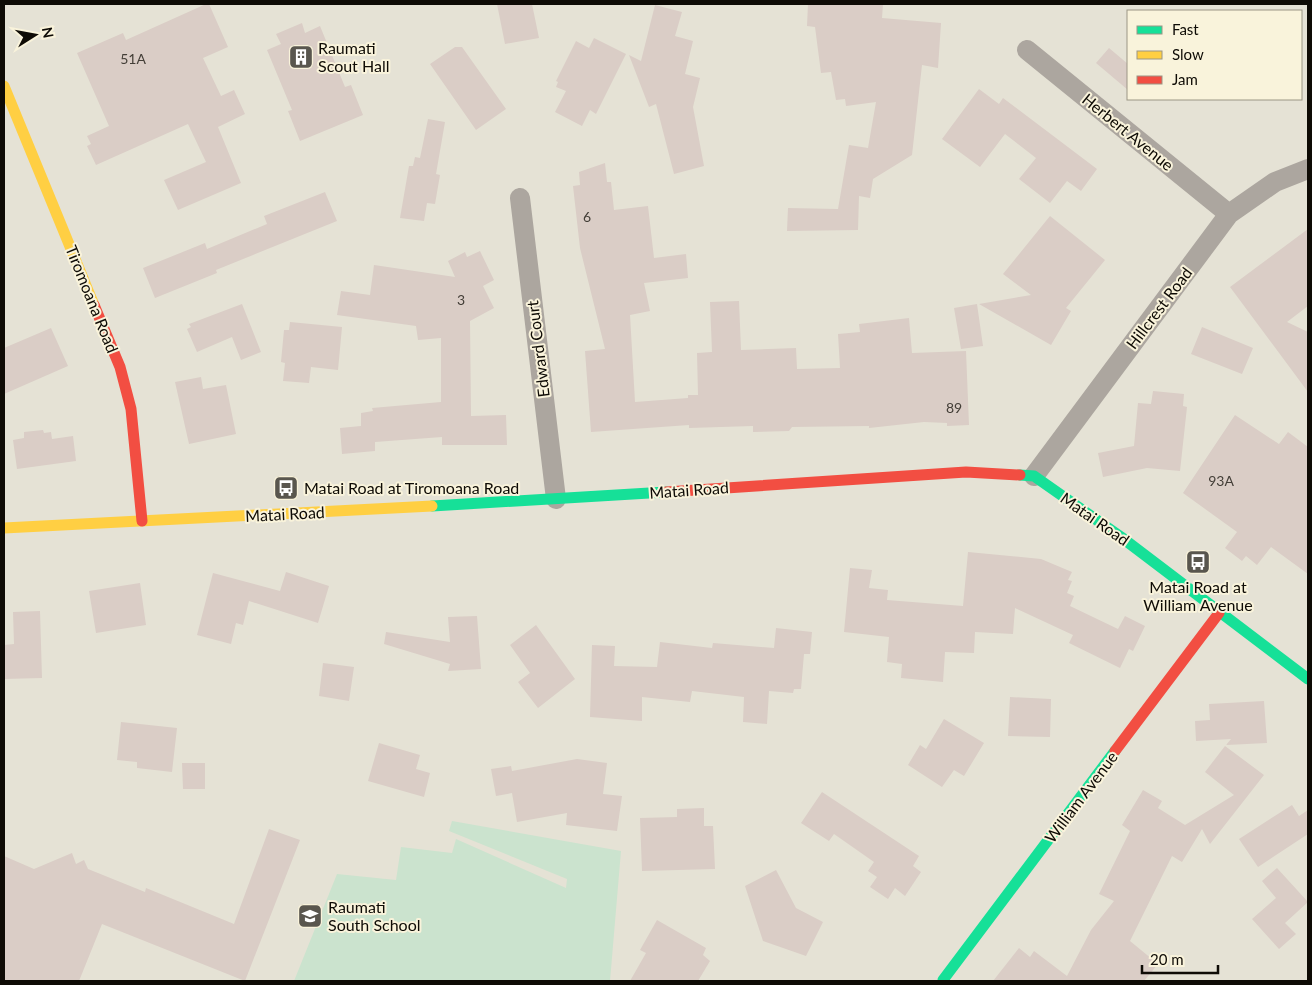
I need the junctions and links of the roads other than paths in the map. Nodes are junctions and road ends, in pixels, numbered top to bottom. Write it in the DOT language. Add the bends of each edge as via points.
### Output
graph roads {
  1 [pos="1027,50"];
  2 [pos="4,86"];
  3 [pos="1308,169"];
  4 [pos="520,198"];
  5 [pos="1229,214"];
  6 [pos="1034,476"];
  7 [pos="556,499"];
  8 [pos="142,521"];
  9 [pos="4,528"];
  10 [pos="1219,614"];
  11 [pos="1308,679"];
  12 [pos="943,980"];
  1 -- 5 [label="street, Herbert Avenue"];
  2 -- 8 [label="street, Tiromoana Road" via="120,366 131,409"];
  3 -- 5 [label="street, Hillcrest Road" via="1275,182"];
  4 -- 7 [label="street, Edward Court"];
  5 -- 6 [label="street, Hillcrest Road"];
  6 -- 7 [label="street, Matai Road" via="966,472"];
  6 -- 10 [label="street, Matai Road" via="1121,536"];
  7 -- 8 [label="street, Matai Road"];
  8 -- 9 [label="street, Matai Road"];
  10 -- 11 [label="street, Matai Road"];
  10 -- 12 [label="street, William Avenue"];
}
